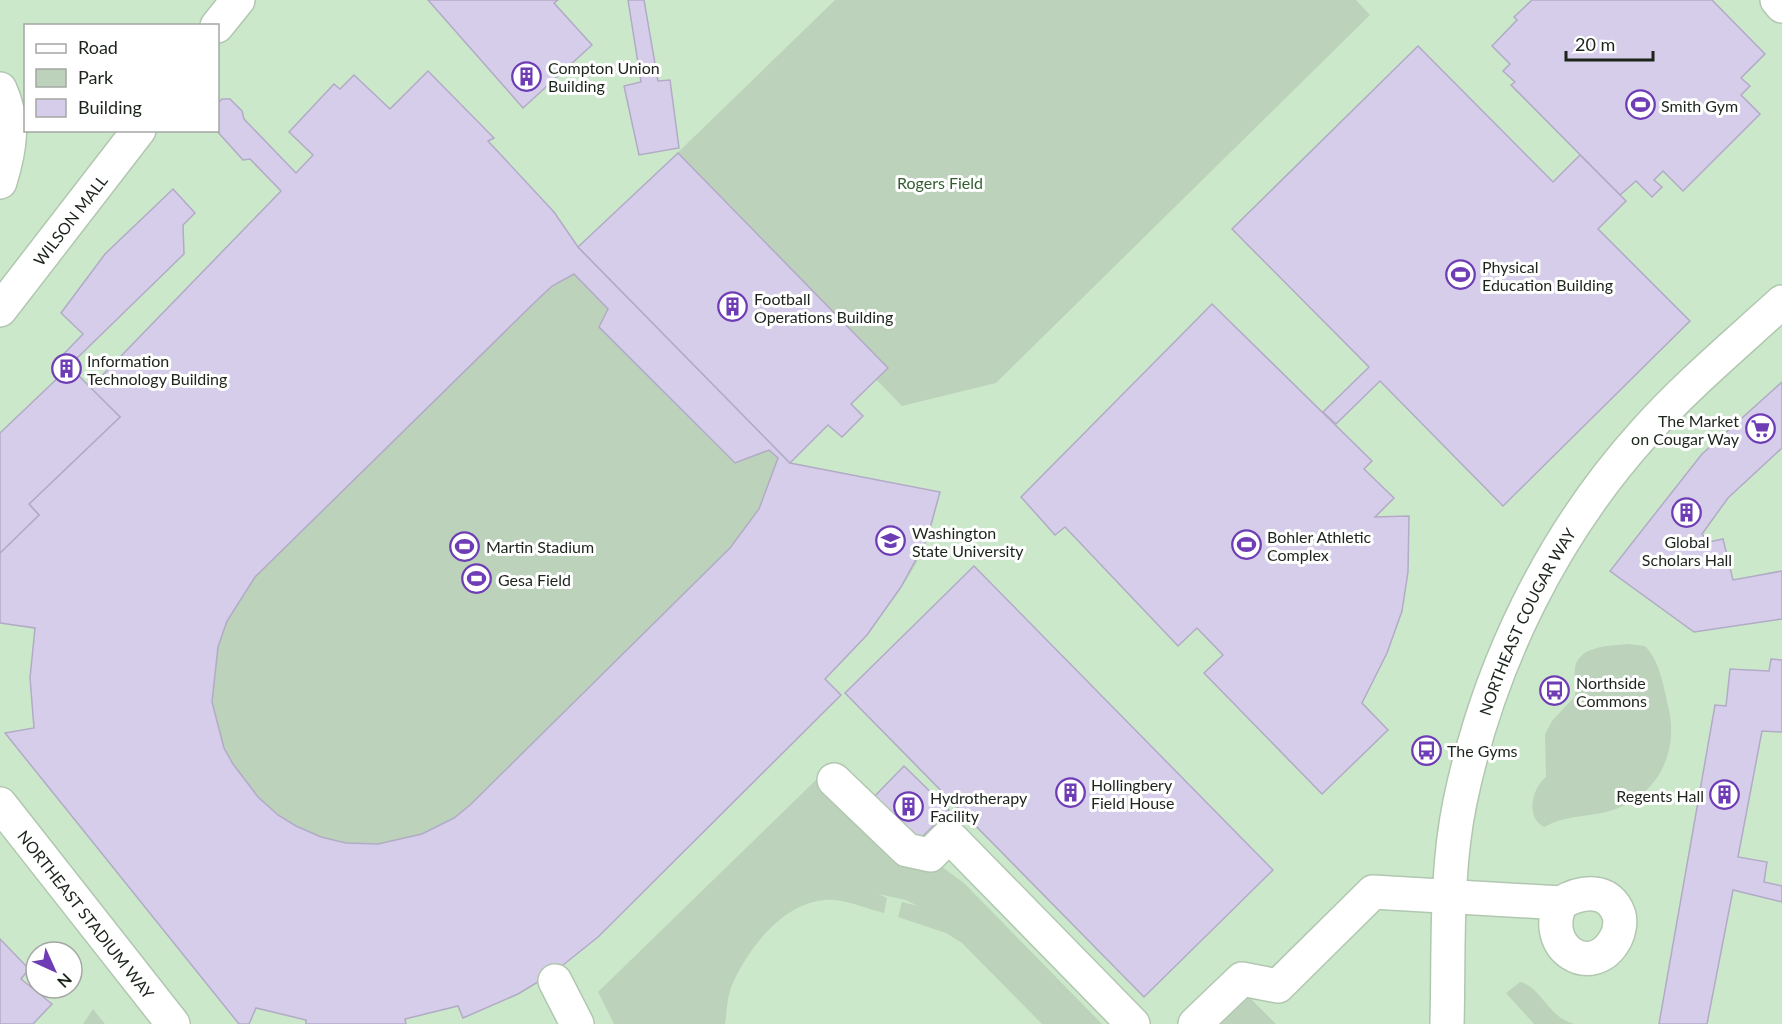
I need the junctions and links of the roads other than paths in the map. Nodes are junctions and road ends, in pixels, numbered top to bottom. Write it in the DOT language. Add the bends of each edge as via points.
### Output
graph roads {
  1 [pos="238,0"];
  2 [pos="1777,0"];
  3 [pos="1782,6"];
  4 [pos="219,24"];
  5 [pos="0,89"];
  6 [pos="137,132"];
  7 [pos="0,182"];
  8 [pos="1782,302"];
  9 [pos="0,310"];
  10 [pos="834,780"];
  11 [pos="0,804"];
  12 [pos="1450,898"];
  13 [pos="1561,903"];
  14 [pos="555,981"];
  15 [pos="173,1024"];
  16 [pos="577,1024"];
  17 [pos="1132,1024"];
  18 [pos="1195,1024"];
  19 [pos="1447,1024"];
  1 -- 4 [label="street"];
  2 -- 3 [label="street"];
  5 -- 7 [label="street" via="8,105 12,133"];
  6 -- 9 [label="street, WILSON MALL"];
  8 -- 12 [label="street, NORTHEAST COUGAR WAY" via="1687,387 1643,433 1601,484 1567,535 1504,657 1480,729 1460,803"];
  10 -- 17 [label="street" via="907,850 930,855 949,836"];
  11 -- 15 [label="street, NORTHEAST STADIUM WAY"];
  12 -- 13 [label="street"];
  12 -- 18 [label="street" via="1373,892 1278,986 1242,979"];
  12 -- 19 [label="street, NORTHEAST COUGAR WAY"];
  14 -- 16 [label="street"];
}
